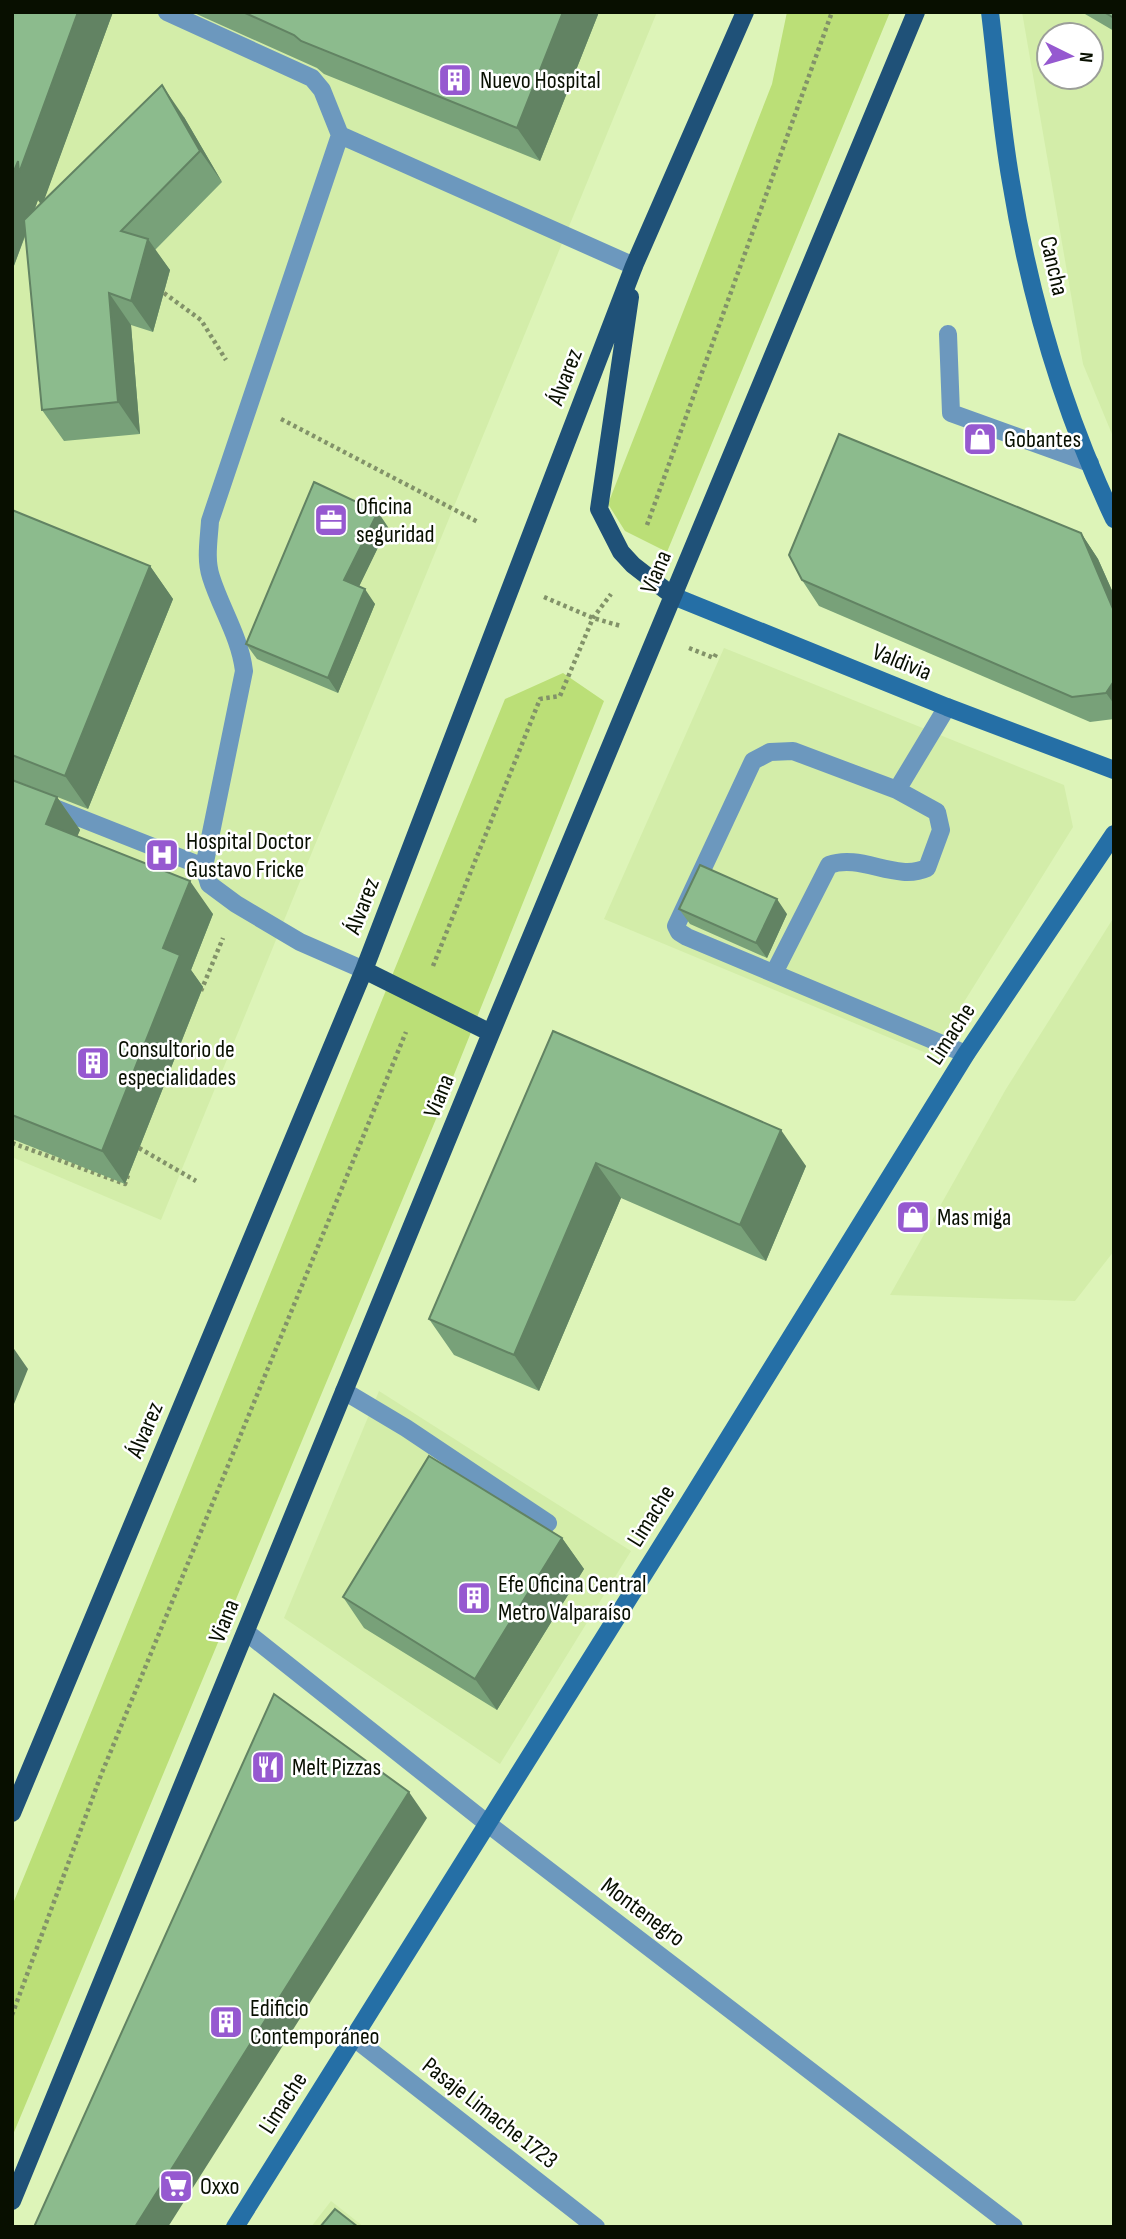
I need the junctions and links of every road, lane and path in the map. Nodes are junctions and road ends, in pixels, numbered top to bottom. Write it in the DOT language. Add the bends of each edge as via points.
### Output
graph roads {
  1 [pos="167,12"];
  2 [pos="746,12"];
  3 [pos="916,12"];
  4 [pos="990,12"];
  5 [pos="340,135"];
  6 [pos="634,265"];
  7 [pos="164,293"];
  8 [pos="948,334"];
  9 [pos="250,400"];
  10 [pos="1090,463"];
  11 [pos="1114,519"];
  12 [pos="478,522"];
  13 [pos="673,596"];
  14 [pos="947,707"];
  15 [pos="1114,770"];
  16 [pos="897,790"];
  17 [pos="12,791"];
  18 [pos="1114,834"];
  19 [pos="204,867"];
  20 [pos="236,904"];
  21 [pos="364,970"];
  22 [pos="774,973"];
  23 [pos="200,994"];
  24 [pos="491,1033"];
  25 [pos="966,1054"];
  26 [pos="12,1143"];
  27 [pos="135,1160"];
  28 [pos="130,1172"];
  29 [pos="196,1181"];
  30 [pos="344,1391"];
  31 [pos="548,1523"];
  32 [pos="246,1632"];
  33 [pos="20,1775"];
  34 [pos="12,1813"];
  35 [pos="488,1824"];
  36 [pos="354,2038"];
  37 [pos="12,2201"];
  38 [pos="235,2227"];
  39 [pos="596,2227"];
  40 [pos="1014,2227"];
  1 -- 5 [label="street" via="312,78 322,90"];
  2 -- 6 [label="main road, Álvarez"];
  3 -- 13 [label="main road, Viana"];
  4 -- 10 [label="main road, Cancha" via="1011,182 1030,280 1058,378"];
  5 -- 6 [label="street"];
  5 -- 9 [label="street"];
  6 -- 13 [label="main road" via="599,509 621,552"];
  6 -- 21 [label="main road, Álvarez"];
  7 -- 9 [label="path" via="201,320"];
  8 -- 10 [label="street" via="951,413"];
  9 -- 12 [label="path"];
  9 -- 19 [label="street" via="210,521 210,575 242,652 244,671"];
  10 -- 11 [label="main road, Cancha"];
  13 -- 14 [label="main road, Valdivia"];
  13 -- 24 [label="main road, Viana"];
  14 -- 15 [label="main road, Valdivia"];
  14 -- 16 [label="street"];
  16 -- 22 [label="street" via="937,812 941,830 927,868 914,874 842,861 829,865"];
  16 -- 22 [label="street" via="793,751 770,752 753,761 676,926 687,937"];
  17 -- 19 [label="street"];
  18 -- 25 [label="main road, Limache"];
  19 -- 20 [label="street" via="209,884"];
  20 -- 21 [label="street" via="300,942"];
  20 -- 23 [label="path"];
  21 -- 24 [label="main road"];
  21 -- 33 [label="main road, Álvarez"];
  22 -- 25 [label="street"];
  24 -- 30 [label="main road, Viana"];
  25 -- 35 [label="main road, Limache"];
  26 -- 28 [label="path" via="125,1184"];
  27 -- 29 [label="path" via="139,1148"];
  30 -- 31 [label="street"];
  30 -- 32 [label="main road, Viana"];
  32 -- 35 [label="street, Montenegro"];
  32 -- 37 [label="main road, Viana"];
  33 -- 34 [label="main road, Álvarez"];
  35 -- 36 [label="main road, Limache"];
  35 -- 40 [label="street, Montenegro"];
  36 -- 38 [label="main road, Limache"];
  36 -- 39 [label="street, Pasaje Limache 1723"];
}
